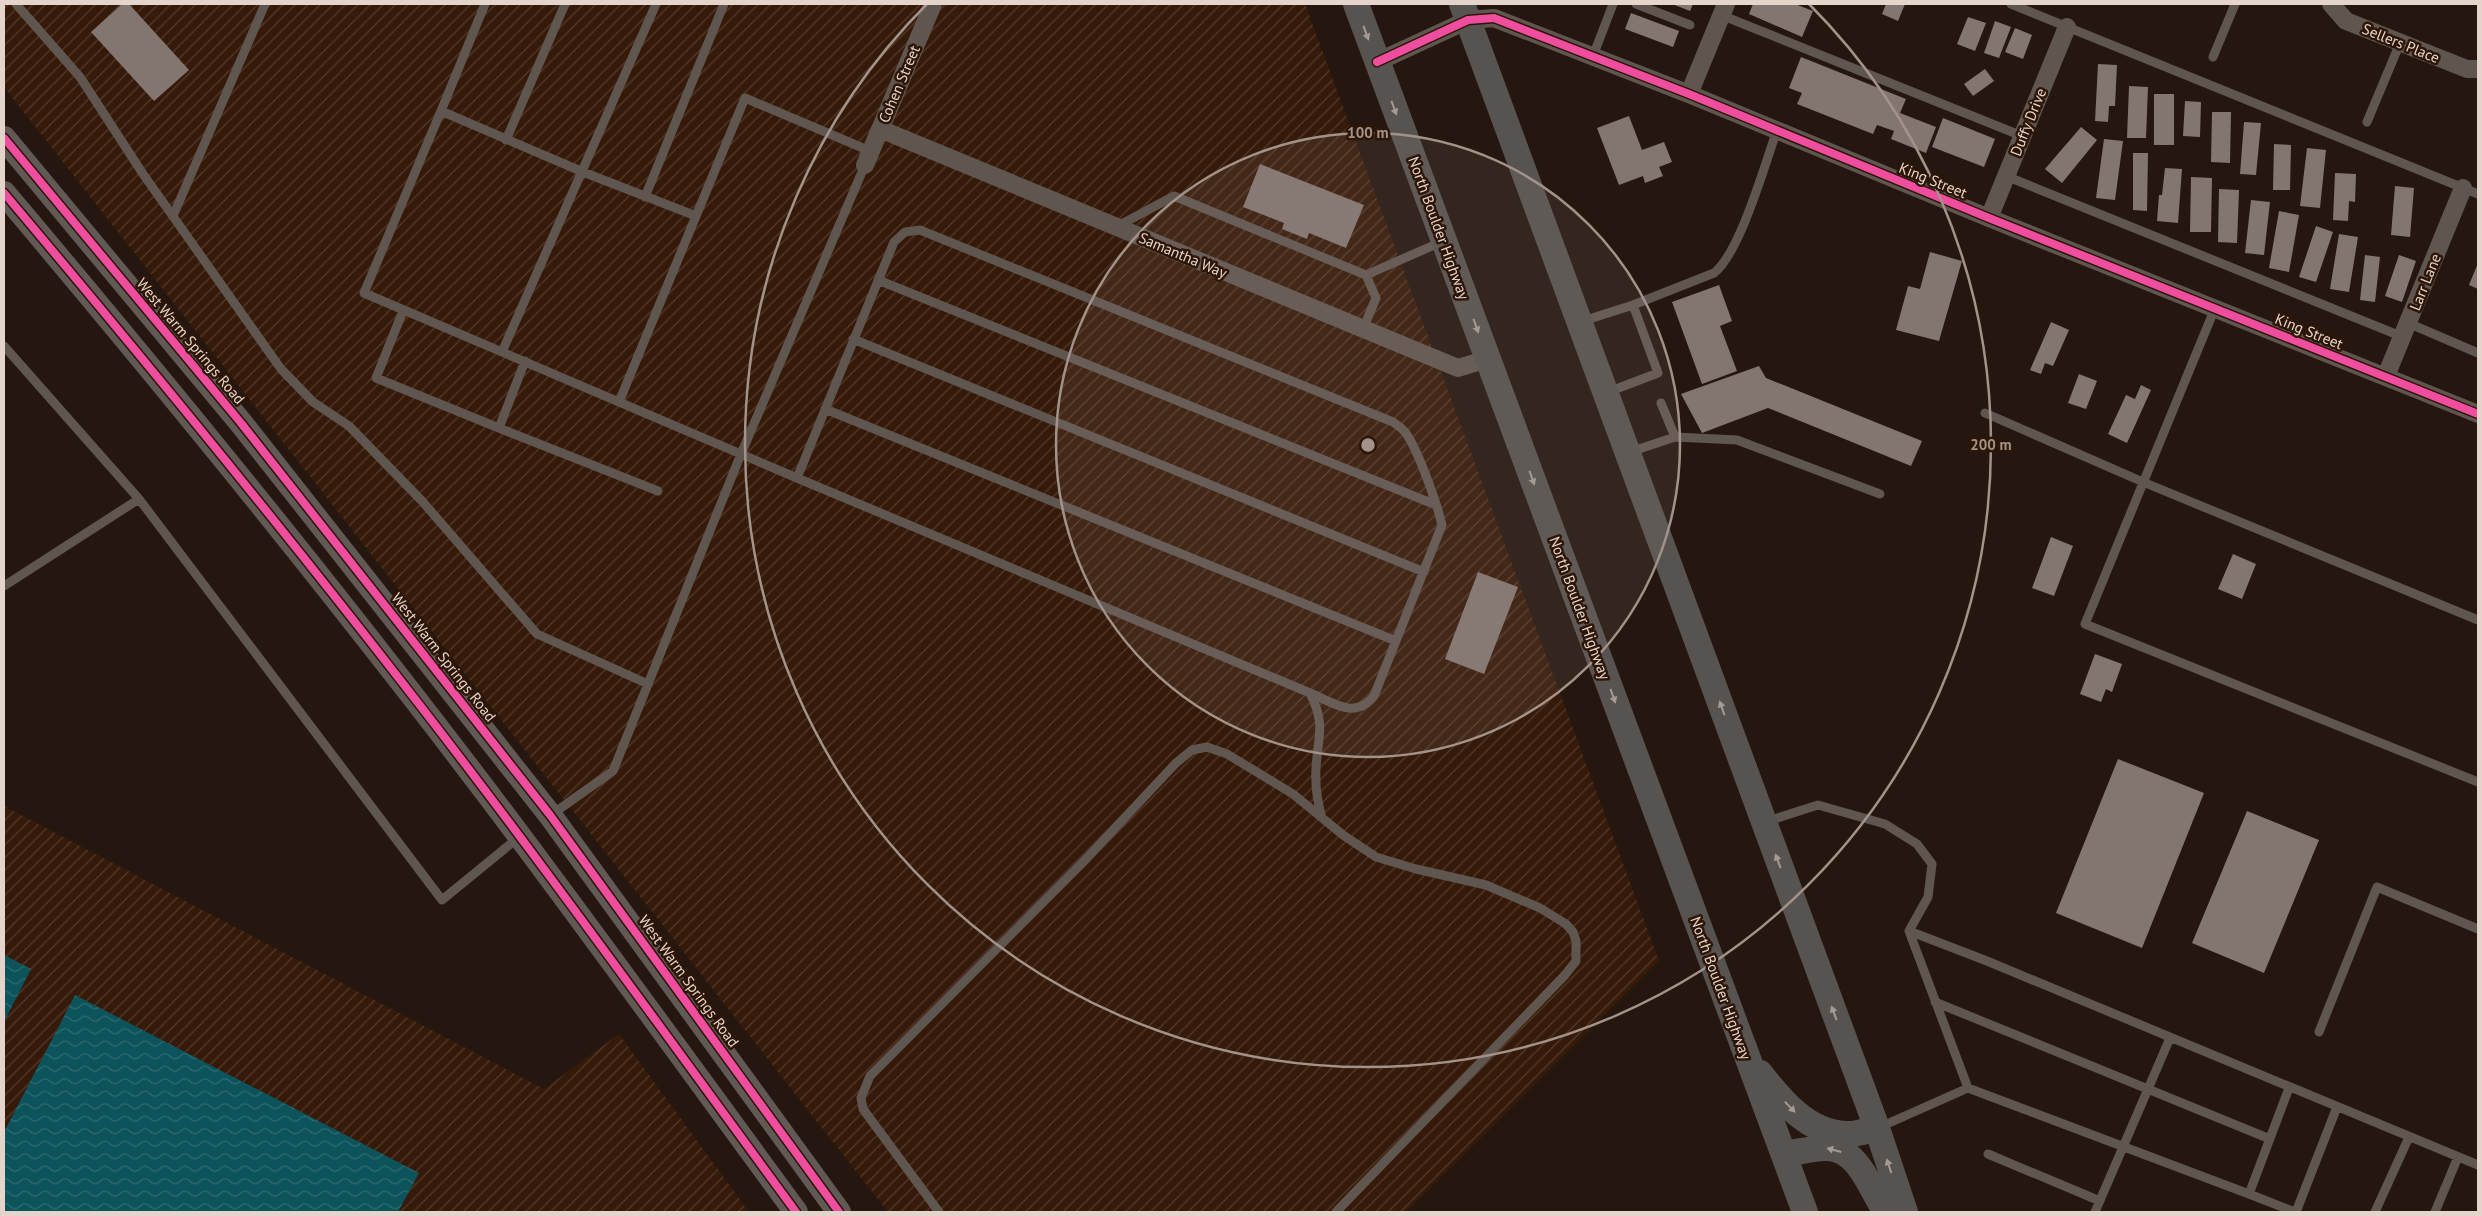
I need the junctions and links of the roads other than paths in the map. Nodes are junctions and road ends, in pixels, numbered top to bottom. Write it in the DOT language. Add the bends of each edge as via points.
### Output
graph roads {
  1 [pos="16,4"];
  2 [pos="265,4"];
  3 [pos="485,4"];
  4 [pos="565,4"];
  5 [pos="656,4"];
  6 [pos="724,4"];
  7 [pos="933,4"];
  8 [pos="1356,4"];
  9 [pos="1613,4"];
  10 [pos="1636,4"];
  11 [pos="2011,4"];
  12 [pos="2234,4"];
  13 [pos="2331,4"];
  14 [pos="1724,9"];
  15 [pos="1465,12"];
  16 [pos="1690,25"];
  17 [pos="2067,27"];
  18 [pos="2400,43"];
  19 [pos="1593,56"];
  20 [pos="2213,57"];
  21 [pos="1377,62"];
  22 [pos="2478,69"];
  23 [pos="1689,94"];
  24 [pos="441,111"];
  25 [pos="2367,122"];
  26 [pos="880,129"];
  27 [pos="1777,130"];
  28 [pos="2022,136"];
  29 [pos="4,138"];
  30 [pos="506,140"];
  31 [pos="868,158"];
  32 [pos="583,172"];
  33 [pos="2006,176"];
  34 [pos="2471,191"];
  35 [pos="4,193"];
  36 [pos="645,197"];
  37 [pos="172,216"];
  38 [pos="696,216"];
  39 [pos="1989,218"];
  40 [pos="1116,227"];
  41 [pos="1444,241"];
  42 [pos="1366,275"];
  43 [pos="878,280"];
  44 [pos="1633,305"];
  45 [pos="2215,308"];
  46 [pos="403,311"];
  47 [pos="1579,322"];
  48 [pos="1363,329"];
  49 [pos="2405,330"];
  50 [pos="854,340"];
  51 [pos="4,346"];
  52 [pos="502,352"];
  53 [pos="2478,353"];
  54 [pos="1488,359"];
  55 [pos="525,362"];
  56 [pos="2386,376"];
  57 [pos="1606,393"];
  58 [pos="619,402"];
  59 [pos="1661,403"];
  60 [pos="825,409"];
  61 [pos="2477,409"];
  62 [pos="1985,413"];
  63 [pos="499,428"];
  64 [pos="1675,437"];
  65 [pos="1628,453"];
  66 [pos="741,454"];
  67 [pos="797,478"];
  68 [pos="2144,482"];
  69 [pos="658,491"];
  70 [pos="1880,494"];
  71 [pos="139,499"];
  72 [pos="1436,505"];
  73 [pos="1424,572"];
  74 [pos="4,586"];
  75 [pos="2478,620"];
  76 [pos="1396,641"];
  77 [pos="648,684"];
  78 [pos="1310,693"];
  79 [pos="2478,782"];
  80 [pos="550,815"];
  81 [pos="1322,818"];
  82 [pos="1764,823"];
  83 [pos="520,836"];
  84 [pos="2478,929"];
  85 [pos="1909,931"];
  86 [pos="1936,1002"];
  87 [pos="2319,1032"];
  88 [pos="2170,1038"];
  89 [pos="1747,1057"];
  90 [pos="1968,1088"];
  91 [pos="2289,1088"];
  92 [pos="2148,1089"];
  93 [pos="2337,1107"];
  94 [pos="1877,1128"];
  95 [pos="2409,1136"];
  96 [pos="2270,1139"];
  97 [pos="2123,1145"];
  98 [pos="1784,1154"];
  99 [pos="1988,1154"];
  100 [pos="2458,1157"];
  101 [pos="2478,1165"];
  102 [pos="2249,1194"];
  103 [pos="2100,1201"];
  104 [pos="796,1212"];
  105 [pos="839,1212"];
  106 [pos="939,1212"];
  107 [pos="1336,1212"];
  108 [pos="1805,1212"];
  109 [pos="1886,1212"];
  110 [pos="1905,1212"];
  111 [pos="2095,1212"];
  112 [pos="2296,1212"];
  113 [pos="2375,1212"];
  114 [pos="2435,1212"];
  1 -- 37 [label="lane" via="80,77"];
  2 -- 37 [label="lane"];
  3 -- 24 [label="lane"];
  4 -- 30 [label="lane"];
  5 -- 32 [label="lane"];
  6 -- 36 [label="lane"];
  7 -- 26 [label="street, Cohen Street"];
  8 -- 21 [label="main road, North Boulder Highway, one-way"];
  9 -- 19 [label="lane"];
  10 -- 16 [label="lane"];
  11 -- 17 [label="lane"];
  12 -- 20 [label="lane"];
  13 -- 18 [label="street, Sellers Place" via="2346,20"];
  14 -- 23 [label="street"];
  14 -- 28 [label="lane"];
  15 -- 19 [label="street, King Street" via="1494,18"];
  15 -- 21 [label="street, King Street"];
  15 -- 47 [label="main road"];
  17 -- 28 [label="street, Duffy Drive"];
  17 -- 34 [label="lane"];
  18 -- 22 [label="street, Sellers Place" via="2467,69"];
  18 -- 25 [label="lane"];
  19 -- 23 [label="street, King Street"];
  21 -- 41 [label="main road, North Boulder Highway, one-way"];
  23 -- 27 [label="street, King Street"];
  24 -- 30 [label="lane"];
  24 -- 46 [label="lane" via="364,293"];
  26 -- 31 [label="street, Cohen Street"];
  26 -- 40 [label="street, Samantha Way"];
  27 -- 39 [label="street, King Street"];
  27 -- 44 [label="lane" via="1734,248 1723,266 1714,273"];
  28 -- 33 [label="street, Duffy Drive"];
  29 -- 80 [label="main road, West Warm Springs Road" via="241,423"];
  30 -- 32 [label="lane"];
  31 -- 38 [label="lane" via="745,98"];
  31 -- 66 [label="lane"];
  32 -- 36 [label="lane"];
  32 -- 52 [label="lane"];
  33 -- 39 [label="street, Duffy Drive"];
  33 -- 49 [label="lane"];
  34 -- 49 [label="street, Larr Lane"];
  35 -- 83 [label="main road" via="129,341 323,581"];
  36 -- 38 [label="lane"];
  37 -- 77 [label="lane" via="281,369 314,402 349,426 422,500 537,634"];
  38 -- 58 [label="lane"];
  39 -- 45 [label="street, King Street"];
  40 -- 42 [label="lane" via="1174,196"];
  40 -- 48 [label="street, Samantha Way"];
  41 -- 42 [label="lane"];
  41 -- 54 [label="main road, North Boulder Highway, one-way"];
  42 -- 48 [label="lane" via="1376,298"];
  43 -- 50 [label="lane"];
  43 -- 72 [label="lane"];
  43 -- 72 [label="lane" via="894,242 905,232 920,230 936,234 1393,422 1404,430 1411,442"];
  44 -- 47 [label="lane"];
  44 -- 57 [label="lane" via="1658,373"];
  45 -- 56 [label="street, King Street"];
  45 -- 68 [label="lane"];
  46 -- 52 [label="lane"];
  46 -- 63 [label="lane" via="376,378"];
  47 -- 57 [label="main road"];
  48 -- 54 [label="street, Samantha Way" via="1458,368"];
  49 -- 53 [label="lane"];
  49 -- 56 [label="street, Larr Lane"];
  50 -- 60 [label="lane"];
  50 -- 73 [label="lane"];
  51 -- 71 [label="lane"];
  52 -- 55 [label="lane"];
  54 -- 89 [label="main road, North Boulder Highway, one-way"];
  55 -- 58 [label="lane"];
  55 -- 63 [label="lane"];
  56 -- 61 [label="street, King Street"];
  57 -- 65 [label="main road"];
  58 -- 66 [label="lane"];
  59 -- 64 [label="lane"];
  60 -- 67 [label="lane"];
  60 -- 76 [label="lane"];
  62 -- 68 [label="lane"];
  63 -- 69 [label="lane"];
  64 -- 65 [label="lane"];
  64 -- 70 [label="lane" via="1737,440"];
  82 -- 65 [label="main road, one-way"];
  66 -- 67 [label="lane"];
  66 -- 77 [label="lane"];
  67 -- 78 [label="lane"];
  68 -- 75 [label="lane"];
  68 -- 79 [label="lane" via="2085,624"];
  71 -- 74 [label="lane"];
  71 -- 83 [label="lane" via="442,900"];
  72 -- 73 [label="lane" via="1442,525"];
  73 -- 76 [label="lane"];
  76 -- 78 [label="lane" via="1374,696 1366,706 1355,710"];
  77 -- 80 [label="lane" via="614,771"];
  78 -- 81 [label="lane" via="1319,711 1321,726 1316,785"];
  80 -- 83 [label="main road"];
  80 -- 105 [label="main road, West Warm Springs Road"];
  81 -- 106 [label="lane" via="1293,794 1227,754 1207,747 1192,750 883,1061 864,1086 863,1109"];
  81 -- 107 [label="lane" via="1376,857 1486,886 1540,908 1566,924 1573,932 1578,950 1576,960 1565,975"];
  82 -- 85 [label="lane" via="1818,805 1885,824 1917,844 1932,864 1928,896"];
  94 -- 82 [label="main road, one-way"];
  83 -- 104 [label="main road"];
  84 -- 87 [label="lane" via="2377,887"];
  85 -- 86 [label="lane"];
  85 -- 88 [label="lane"];
  86 -- 90 [label="lane"];
  86 -- 92 [label="lane"];
  88 -- 91 [label="lane"];
  88 -- 92 [label="lane"];
  89 -- 94 [label="main road, one-way" via="1798,1115 1822,1130 1848,1134"];
  89 -- 98 [label="main road, North Boulder Highway"];
  90 -- 94 [label="lane"];
  90 -- 97 [label="lane"];
  91 -- 93 [label="lane"];
  91 -- 96 [label="lane"];
  92 -- 96 [label="lane"];
  92 -- 97 [label="lane"];
  93 -- 95 [label="lane"];
  93 -- 112 [label="lane"];
  110 -- 94 [label="main road, one-way"];
  95 -- 100 [label="lane"];
  95 -- 113 [label="lane"];
  96 -- 102 [label="lane"];
  97 -- 102 [label="lane"];
  97 -- 103 [label="lane"];
  98 -- 108 [label="main road, North Boulder Highway"];
  109 -- 98 [label="main road, one-way" via="1859,1166 1845,1153 1828,1148"];
  99 -- 103 [label="lane"];
  100 -- 101 [label="lane"];
  100 -- 114 [label="lane"];
  102 -- 112 [label="lane"];
  103 -- 111 [label="lane"];
}
